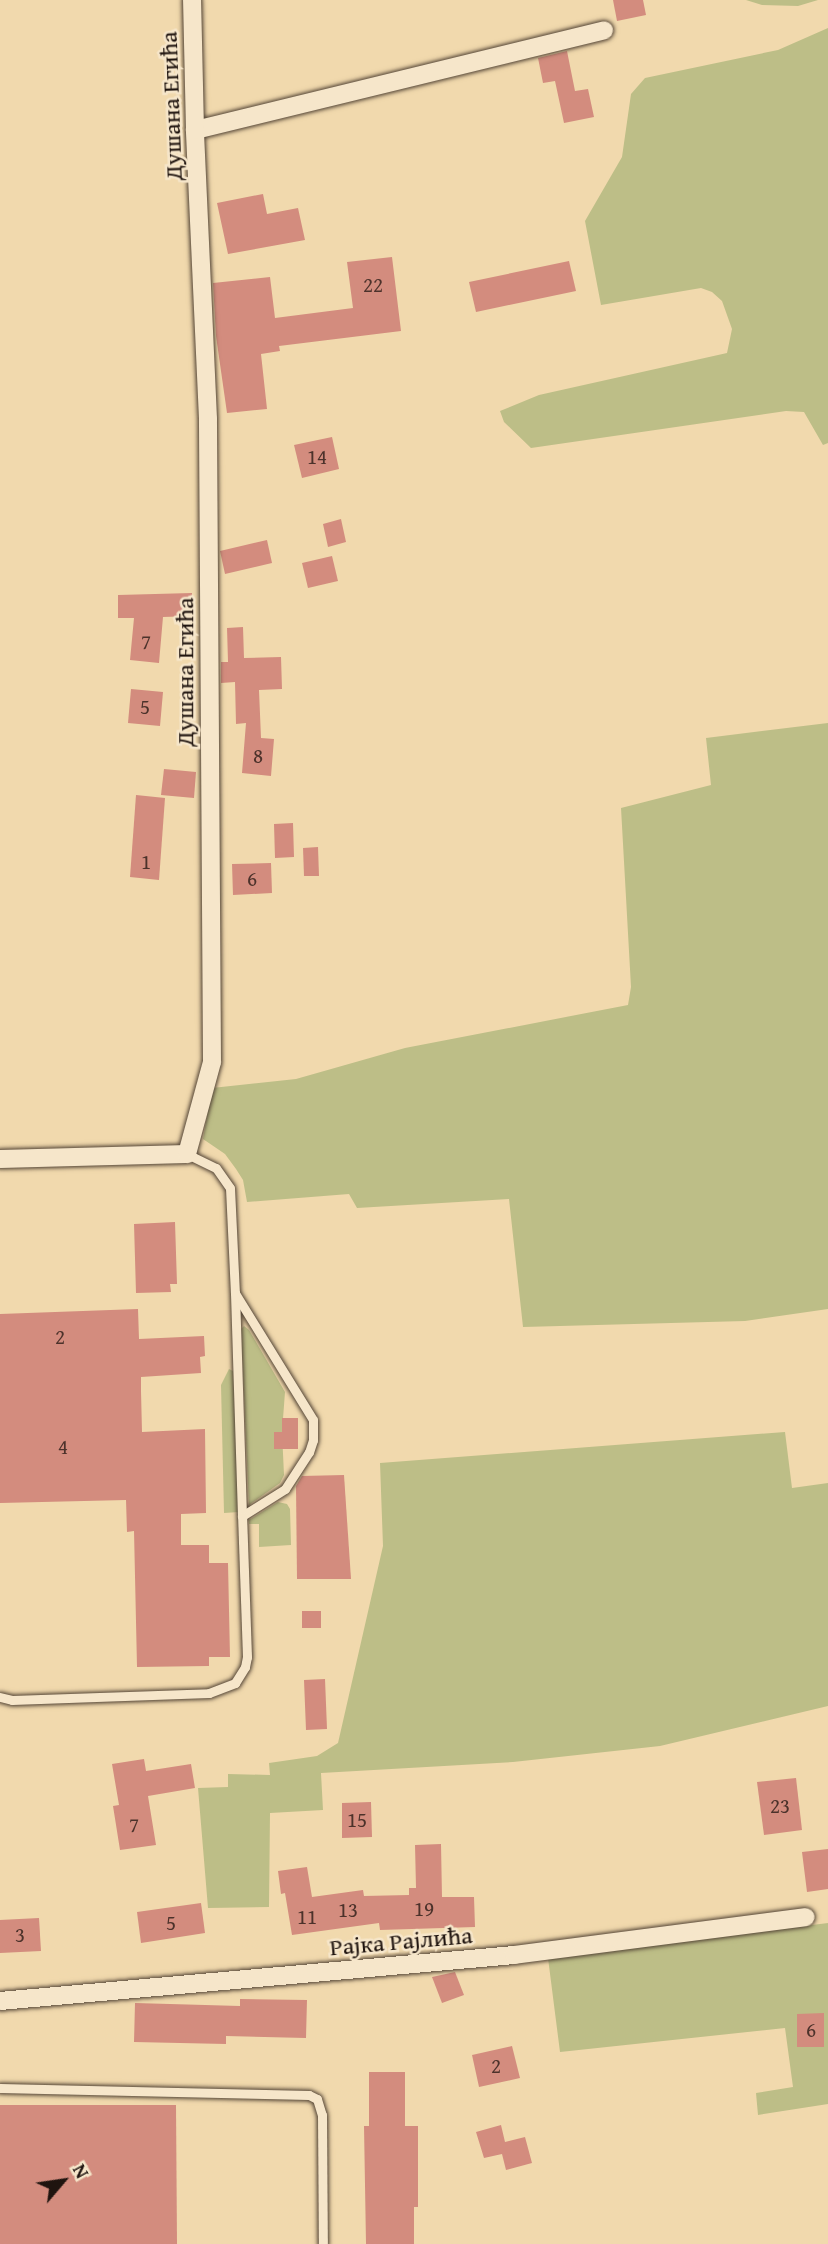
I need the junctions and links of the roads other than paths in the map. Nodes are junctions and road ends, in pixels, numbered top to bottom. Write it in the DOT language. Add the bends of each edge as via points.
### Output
graph roads {
  1 [pos="192,0"];
  2 [pos="604,30"];
  3 [pos="195,130"];
  4 [pos="187,1154"];
  5 [pos="0,1159"];
  6 [pos="235,1293"];
  7 [pos="242,1516"];
  8 [pos="0,1697"];
  9 [pos="806,1916"];
  10 [pos="0,2001"];
  11 [pos="0,2088"];
  12 [pos="323,2244"];
  1 -- 3 [label="street, Душана Егића"];
  2 -- 3 [label="street"];
  3 -- 4 [label="street, Душана Егића" via="208,419 212,1062"];
  4 -- 5 [label="street"];
  4 -- 6 [label="lane" via="216,1168 230,1188"];
  6 -- 7 [label="lane"];
  6 -- 7 [label="lane" via="313,1420 309,1452 285,1489"];
  7 -- 8 [label="lane" via="247,1657 235,1683 209,1693"];
  9 -- 10 [label="street, Рајка Рајлића" via="514,1955"];
  11 -- 12 [label="lane" via="317,2098 322,2115"];
}
